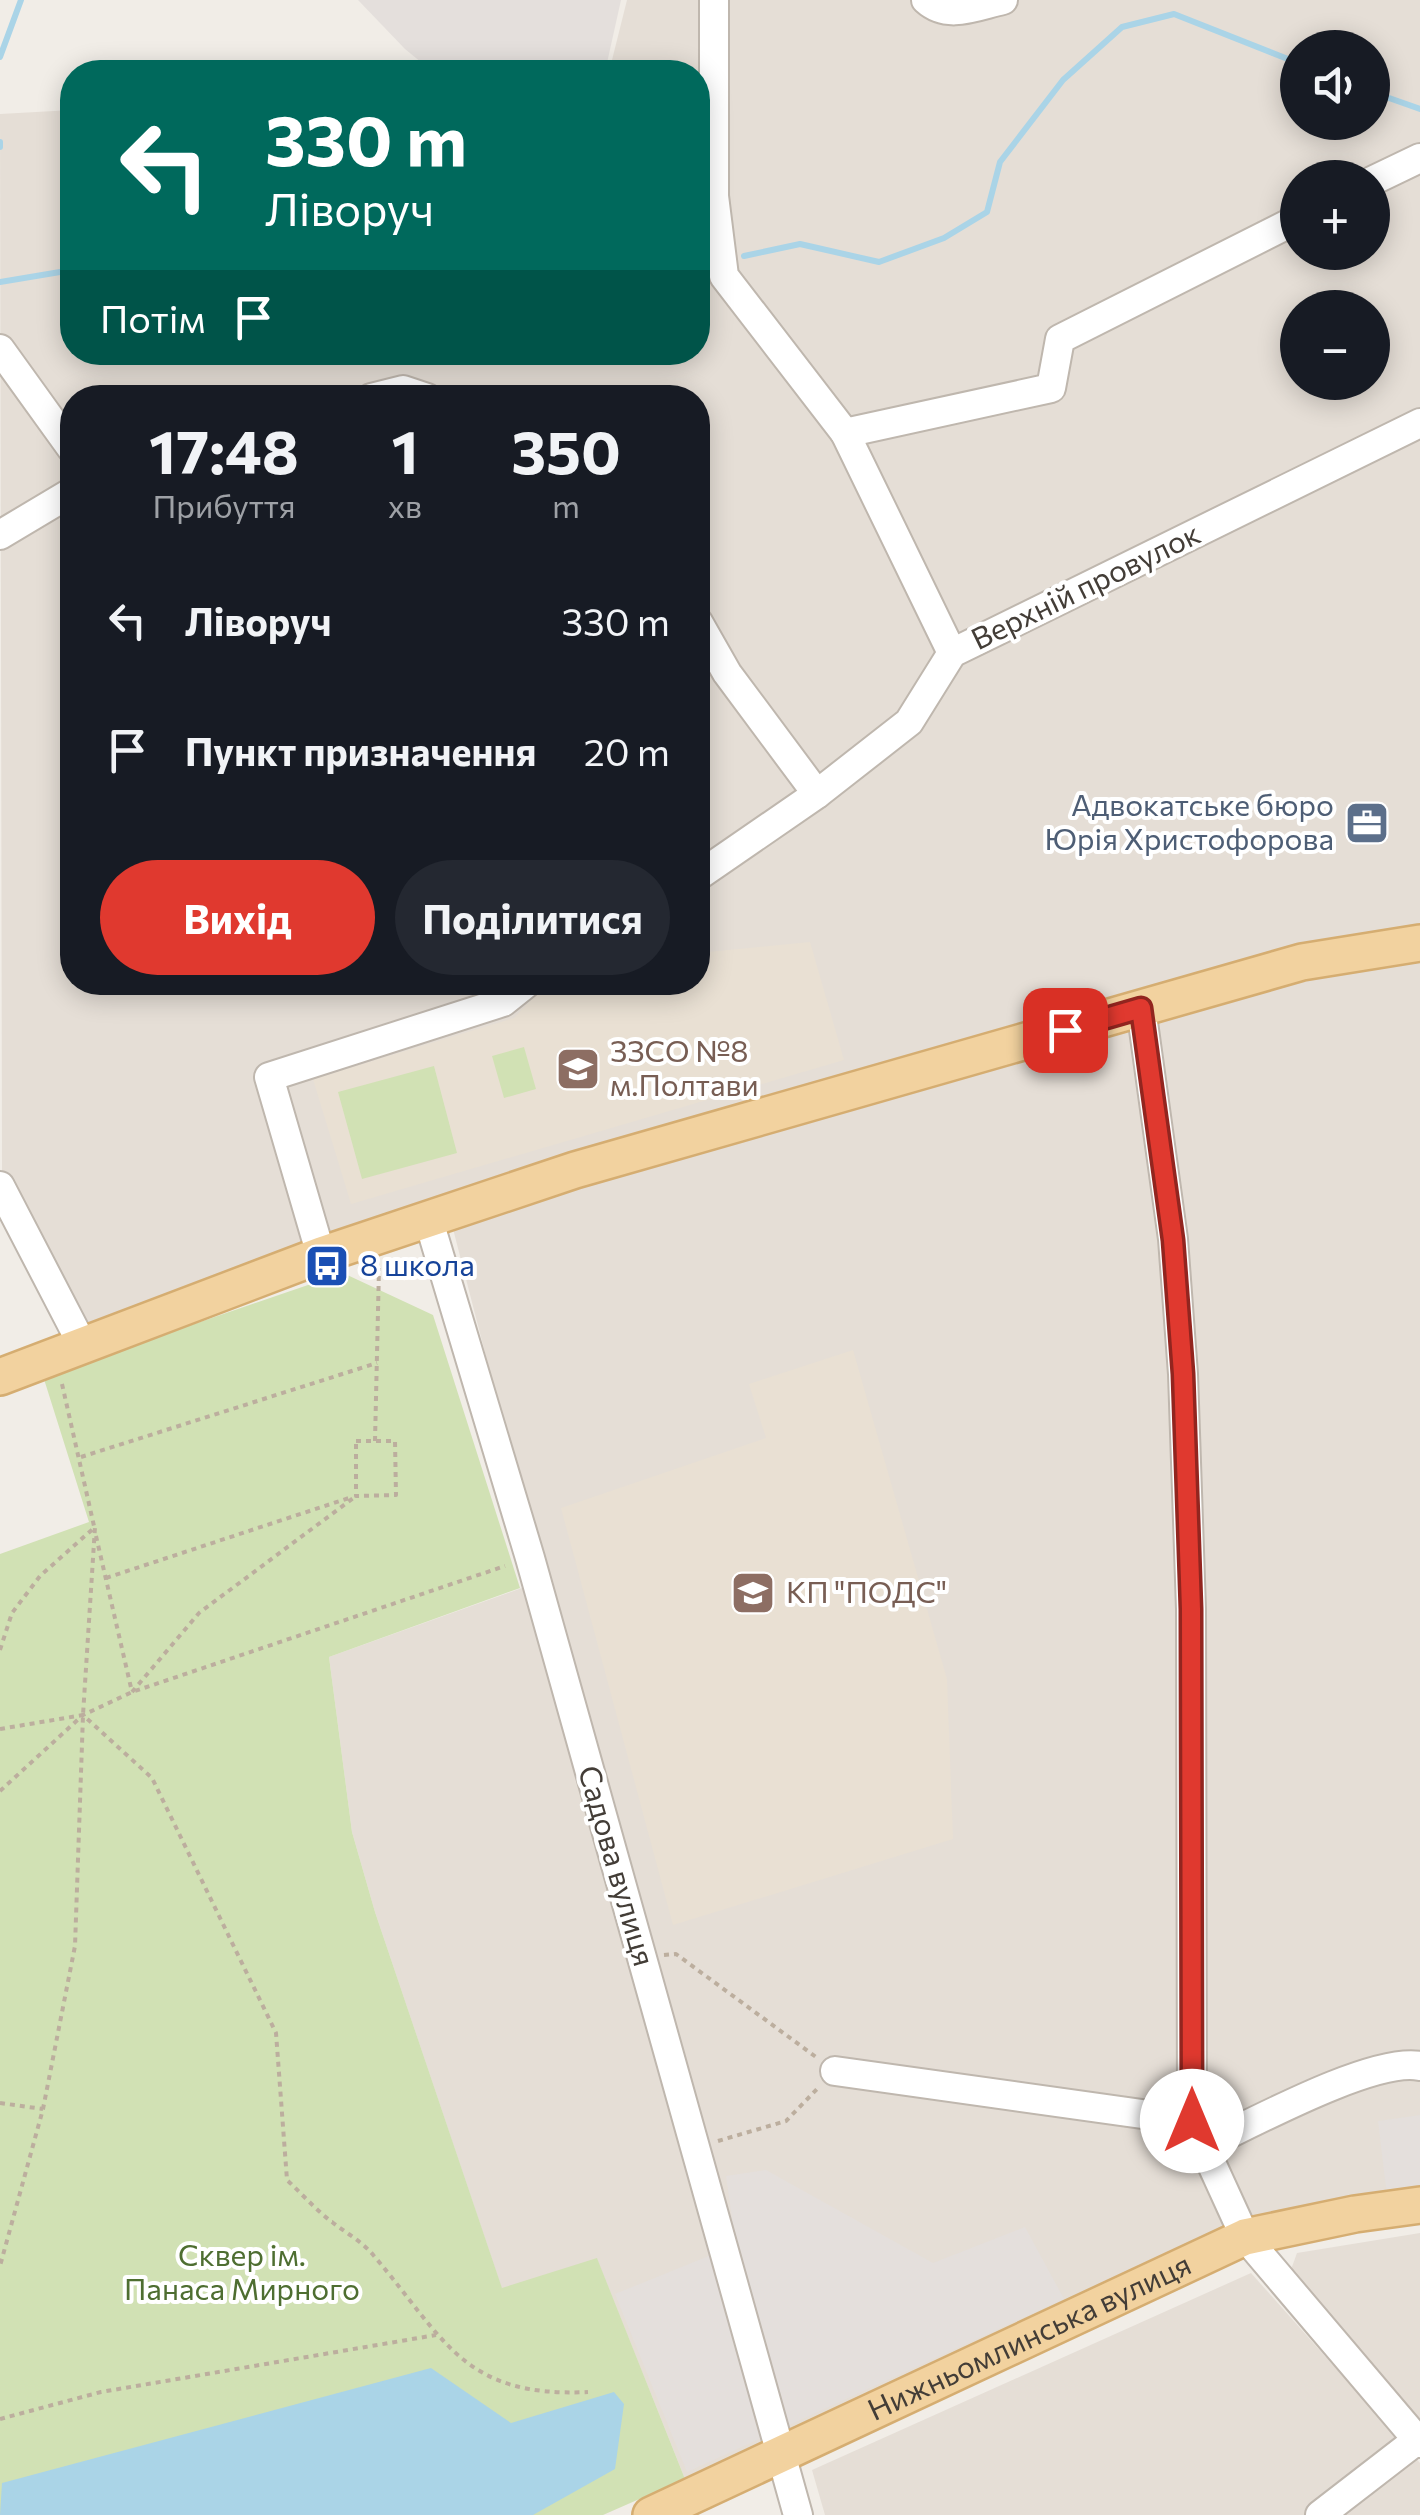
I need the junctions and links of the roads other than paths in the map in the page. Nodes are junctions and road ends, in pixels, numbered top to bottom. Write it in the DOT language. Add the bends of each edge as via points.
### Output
graph roads {
  1 [pos="714,0"];
  2 [pos="926,0"];
  3 [pos="1003,0"];
  4 [pos="1420,158"];
  5 [pos="1390,172"];
  6 [pos="1280,228"];
  7 [pos="0,349"];
  8 [pos="1420,424"];
  9 [pos="60,432"];
  10 [pos="845,433"];
  11 [pos="60,499"];
  12 [pos="0,535"];
  13 [pos="710,643"];
  14 [pos="952,652"];
  15 [pos="727,673"];
  16 [pos="710,677"];
  17 [pos="817,794"];
  18 [pos="710,868"];
  19 [pos="1420,943"];
  20 [pos="488,995"];
  21 [pos="1141,1008"];
  22 [pos="0,1186"];
  23 [pos="428,1218"];
  24 [pos="321,1254"];
  25 [pos="70,1350"];
  26 [pos="0,1377"];
  27 [pos="1420,2066"];
  28 [pos="835,2070"];
  29 [pos="1198,2134"];
  30 [pos="1420,2205"];
  31 [pos="1245,2238"];
  32 [pos="1419,2442"];
  33 [pos="780,2454"];
  34 [pos="651,2515"];
  35 [pos="798,2515"];
  36 [pos="1320,2515"];
  1 -- 10 [label="street" via="714,196 724,276"];
  2 -- 3 [label="street" via="950,12"];
  4 -- 5 [label="street"];
  6 -- 10 [label="street" via="1060,339 1051,388"];
  7 -- 9 [label="street"];
  8 -- 14 [label="street, Верхній провулок"];
  10 -- 14 [label="street"];
  11 -- 12 [label="street"];
  13 -- 15 [label="street"];
  14 -- 17 [label="street, Верхній провулок" via="909,722"];
  15 -- 16 [label="street"];
  15 -- 17 [label="street"];
  17 -- 18 [label="street, Верхній провулок"];
  19 -- 21 [label="main road" via="1302,962"];
  20 -- 24 [label="street" via="269,1077"];
  21 -- 23 [label="main road"];
  21 -- 29 [label="street" via="1173,1240 1183,1374"];
  22 -- 25 [label="street"];
  23 -- 24 [label="main road"];
  23 -- 33 [label="street, Садова вулиця"];
  24 -- 25 [label="main road"];
  25 -- 26 [label="main road"];
  27 -- 29 [label="street" via="1369,2070"];
  28 -- 29 [label="street"];
  29 -- 31 [label="street"];
  30 -- 31 [label="main road, Нижньомлинська вулиця"];
  31 -- 32 [label="street"];
  31 -- 33 [label="main road, Нижньомлинська вулиця"];
  32 -- 36 [label="street"];
  33 -- 34 [label="main road, Нижньомлинська вулиця"];
  33 -- 35 [label="street, Садова вулиця"];
}
